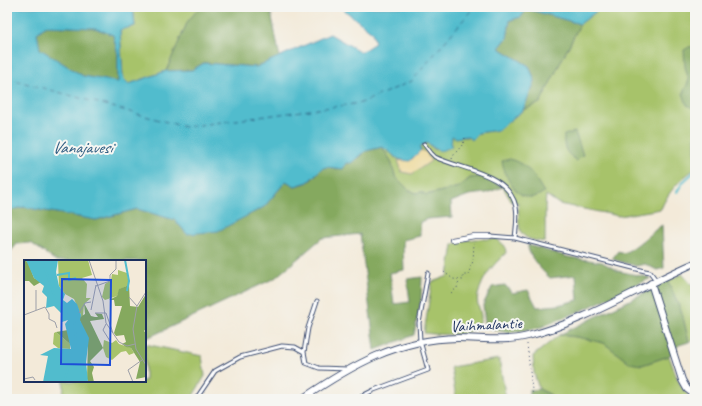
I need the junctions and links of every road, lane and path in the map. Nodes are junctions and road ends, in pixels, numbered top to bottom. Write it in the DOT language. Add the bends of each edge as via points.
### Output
graph roads {
  1 [pos="465,137"];
  2 [pos="424,144"];
  3 [pos="451,163"];
  4 [pos="474,236"];
  5 [pos="490,236"];
  6 [pos="515,238"];
  7 [pos="452,240"];
  8 [pos="695,263"];
  9 [pos="428,272"];
  10 [pos="444,272"];
  11 [pos="459,281"];
  12 [pos="653,282"];
  13 [pos="451,293"];
  14 [pos="317,301"];
  15 [pos="526,336"];
  16 [pos="420,341"];
  17 [pos="304,352"];
  18 [pos="348,369"];
  19 [pos="695,395"];
  20 [pos="196,399"];
  21 [pos="302,399"];
  22 [pos="356,399"];
  23 [pos="533,399"];
  1 -- 3 [label="path" via="464,143 453,154"];
  2 -- 3 [label="lane" via="430,154"];
  3 -- 6 [label="lane" via="488,175 510,190 516,208"];
  4 -- 5 [label="street"];
  4 -- 7 [label="street"];
  4 -- 11 [label="path" via="468,275 462,276 463,280"];
  5 -- 6 [label="lane"];
  6 -- 12 [label="lane" via="650,272"];
  8 -- 12 [label="street, Vaihmalantie"];
  9 -- 16 [label="lane" via="419,323"];
  10 -- 11 [label="path" via="453,280"];
  11 -- 13 [label="path" via="457,288"];
  12 -- 15 [label="street, Vaihmalantie" via="570,322"];
  12 -- 19 [label="street" via="682,380"];
  14 -- 17 [label="lane" via="308,328"];
  15 -- 16 [label="street, Vaihmalantie" via="490,340 458,338"];
  15 -- 23 [label="path"];
  16 -- 18 [label="street, Vaihmalantie" via="402,345"];
  16 -- 22 [label="lane" via="428,370"];
  17 -- 18 [label="lane" via="306,363 319,368"];
  17 -- 20 [label="lane" via="295,347 282,346 240,357 215,371"];
  18 -- 21 [label="street, Vaihmalantie"];
}
